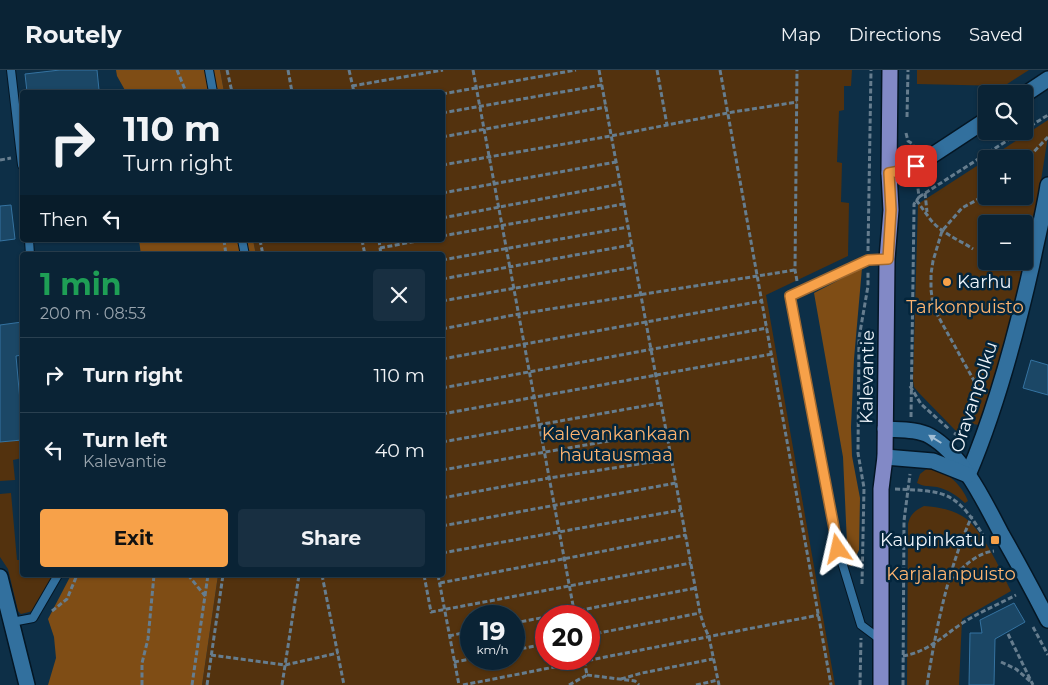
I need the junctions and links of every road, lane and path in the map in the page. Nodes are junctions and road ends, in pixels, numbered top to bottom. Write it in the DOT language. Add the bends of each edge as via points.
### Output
graph roads {
  1 [pos="11,70"];
  2 [pos="177,70"];
  3 [pos="209,70"];
  4 [pos="227,70"];
  5 [pos="288,70"];
  6 [pos="349,70"];
  7 [pos="443,70"];
  8 [pos="473,70"];
  9 [pos="576,70"];
  10 [pos="599,70"];
  11 [pos="658,70"];
  12 [pos="720,70"];
  13 [pos="797,70"];
  14 [pos="871,70"];
  15 [pos="890,70"];
  16 [pos="908,70"];
  17 [pos="1048,79"];
  18 [pos="602,85"];
  19 [pos="352,86"];
  20 [pos="476,88"];
  21 [pos="1033,89"];
  22 [pos="185,90"];
  23 [pos="214,90"];
  24 [pos="232,90"];
  25 [pos="292,90"];
  26 [pos="353,90"];
  27 [pos="445,93"];
  28 [pos="797,102"];
  29 [pos="480,106"];
  30 [pos="606,107"];
  31 [pos="445,112"];
  32 [pos="728,113"];
  33 [pos="1048,115"];
  34 [pos="667,125"];
  35 [pos="978,125"];
  36 [pos="1033,125"];
  37 [pos="484,130"];
  38 [pos="445,136"];
  39 [pos="612,136"];
  40 [pos="1048,137"];
  41 [pos="1009,140"];
  42 [pos="20,144"];
  43 [pos="1033,153"];
  44 [pos="488,156"];
  45 [pos="616,162"];
  46 [pos="445,164"];
  47 [pos="916,166"];
  48 [pos="889,173"];
  49 [pos="493,184"];
  50 [pos="620,184"];
  51 [pos="1048,185"];
  52 [pos="445,192"];
  53 [pos="926,193"];
  54 [pos="918,198"];
  55 [pos="978,199"];
  56 [pos="624,204"];
  57 [pos="498,208"];
  58 [pos="927,216"];
  59 [pos="445,217"];
  60 [pos="502,226"];
  61 [pos="628,227"];
  62 [pos="942,230"];
  63 [pos="445,236"];
  64 [pos="379,242"];
  65 [pos="412,242"];
  66 [pos="631,245"];
  67 [pos="380,248"];
  68 [pos="506,248"];
  69 [pos="973,249"];
  70 [pos="381,252"];
  71 [pos="445,259"];
  72 [pos="888,259"];
  73 [pos="868,260"];
  74 [pos="510,267"];
  75 [pos="635,267"];
  76 [pos="794,270"];
  77 [pos="758,276"];
  78 [pos="445,278"];
  79 [pos="514,289"];
  80 [pos="800,291"];
  81 [pos="640,295"];
  82 [pos="445,300"];
  83 [pos="762,301"];
  84 [pos="519,314"];
  85 [pos="645,322"];
  86 [pos="445,328"];
  87 [pos="767,328"];
  88 [pos="524,344"];
  89 [pos="651,349"];
  90 [pos="772,354"];
  91 [pos="445,358"];
  92 [pos="530,372"];
  93 [pos="656,375"];
  94 [pos="977,385"];
  95 [pos="910,386"];
  96 [pos="445,387"];
  97 [pos="534,397"];
  98 [pos="660,402"];
  99 [pos="445,413"];
  100 [pos="539,424"];
  101 [pos="885,430"];
  102 [pos="666,431"];
  103 [pos="911,431"];
  104 [pos="445,441"];
  105 [pos="978,450"];
  106 [pos="545,452"];
  107 [pos="885,457"];
  108 [pos="911,458"];
  109 [pos="671,459"];
  110 [pos="445,469"];
  111 [pos="968,475"];
  112 [pos="549,478"];
  113 [pos="676,483"];
  114 [pos="909,490"];
  115 [pos="445,497"];
  116 [pos="982,498"];
  117 [pos="554,505"];
  118 [pos="681,510"];
  119 [pos="972,517"];
  120 [pos="445,525"];
  121 [pos="559,532"];
  122 [pos="686,535"];
  123 [pos="986,540"];
  124 [pos="989,546"];
  125 [pos="1011,550"];
  126 [pos="993,551"];
  127 [pos="445,552"];
  128 [pos="564,559"];
  129 [pos="997,559"];
  130 [pos="691,563"];
  131 [pos="0,577"];
  132 [pos="57,577"];
  133 [pos="154,577"];
  134 [pos="190,577"];
  135 [pos="208,577"];
  136 [pos="223,577"];
  137 [pos="299,577"];
  138 [pos="322,577"];
  139 [pos="424,577"];
  140 [pos="438,577"];
  141 [pos="950,580"];
  142 [pos="440,583"];
  143 [pos="569,585"];
  144 [pos="862,586"];
  145 [pos="696,588"];
  146 [pos="1012,588"];
  147 [pos="206,597"];
  148 [pos="573,605"];
  149 [pos="600,607"];
  150 [pos="444,610"];
  151 [pos="700,613"];
  152 [pos="819,615"];
  153 [pos="1048,620"];
  154 [pos="12,622"];
  155 [pos="1030,622"];
  156 [pos="861,625"];
  157 [pos="600,633"];
  158 [pos="460,634"];
  159 [pos="1008,634"];
  160 [pos="449,636"];
  161 [pos="709,637"];
  162 [pos="882,641"];
  163 [pos="933,645"];
  164 [pos="338,653"];
  165 [pos="212,655"];
  166 [pos="1048,655"];
  167 [pos="903,656"];
  168 [pos="600,657"];
  169 [pos="714,658"];
  170 [pos="460,661"];
  171 [pos="454,662"];
  172 [pos="1001,662"];
  173 [pos="285,665"];
  174 [pos="536,670"];
  175 [pos="586,670"];
  176 [pos="587,675"];
  177 [pos="621,679"];
  178 [pos="718,680"];
  179 [pos="1032,684"];
  180 [pos="27,685"];
  181 [pos="142,685"];
  182 [pos="192,685"];
  183 [pos="207,685"];
  184 [pos="282,685"];
  185 [pos="344,685"];
  186 [pos="459,685"];
  187 [pos="463,685"];
  188 [pos="569,685"];
  189 [pos="639,685"];
  190 [pos="696,685"];
  191 [pos="719,685"];
  192 [pos="831,685"];
  193 [pos="860,685"];
  194 [pos="881,685"];
  195 [pos="904,685"];
  196 [pos="927,685"];
  1 -- 42 [label="lane"];
  2 -- 22 [label="path"];
  3 -- 23 [label="lane"];
  4 -- 24 [label="path"];
  5 -- 25 [label="path"];
  6 -- 19 [label="path"];
  7 -- 19 [label="path"];
  8 -- 20 [label="path"];
  9 -- 20 [label="path"];
  10 -- 18 [label="path"];
  11 -- 34 [label="path"];
  12 -- 32 [label="path"];
  13 -- 28 [label="path"];
  14 -- 73 [label="path"];
  15 -- 48 [label="main road, Kalevantie"];
  16 -- 47 [label="path" via="906,136 913,144"];
  17 -- 21 [label="street"];
  18 -- 29 [label="path"];
  18 -- 30 [label="path"];
  19 -- 26 [label="path"];
  20 -- 27 [label="path"];
  20 -- 29 [label="path"];
  28 -- 32 [label="path"];
  28 -- 76 [label="path"];
  29 -- 31 [label="path"];
  29 -- 37 [label="path"];
  30 -- 37 [label="path"];
  30 -- 39 [label="path"];
  32 -- 34 [label="path"];
  32 -- 77 [label="path"];
  33 -- 36 [label="path"];
  34 -- 39 [label="path"];
  35 -- 47 [label="street"];
  37 -- 38 [label="path"];
  37 -- 44 [label="path"];
  39 -- 44 [label="path"];
  39 -- 45 [label="path"];
  40 -- 43 [label="path"];
  41 -- 53 [label="path"];
  44 -- 46 [label="path"];
  44 -- 49 [label="path"];
  45 -- 49 [label="path"];
  45 -- 50 [label="path"];
  47 -- 48 [label="street"];
  47 -- 54 [label="path"];
  48 -- 72 [label="main road, Kalevantie"];
  49 -- 52 [label="path"];
  49 -- 57 [label="path"];
  50 -- 56 [label="path"];
  50 -- 57 [label="path"];
  51 -- 105 [label="street, Oravanpolku" via="1023,302"];
  53 -- 54 [label="path"];
  53 -- 58 [label="path"];
  54 -- 58 [label="path"];
  54 -- 95 [label="path" via="914,210"];
  55 -- 62 [label="path" via="962,208"];
  56 -- 60 [label="path"];
  56 -- 61 [label="path"];
  57 -- 59 [label="path"];
  57 -- 60 [label="path"];
  58 -- 62 [label="path"];
  60 -- 63 [label="path"];
  60 -- 68 [label="path"];
  61 -- 66 [label="path"];
  61 -- 68 [label="path"];
  62 -- 69 [label="path"];
  62 -- 94 [label="path" via="933,261 933,304"];
  64 -- 67 [label="path"];
  65 -- 67 [label="path"];
  66 -- 74 [label="path"];
  66 -- 75 [label="path"];
  67 -- 70 [label="path"];
  68 -- 71 [label="path"];
  68 -- 74 [label="path"];
  72 -- 73 [label="lane"];
  72 -- 101 [label="main road, Kalevantie"];
  73 -- 80 [label="lane"];
  73 -- 144 [label="path" via="868,286 859,338 858,453 864,488"];
  74 -- 78 [label="path"];
  74 -- 79 [label="path"];
  75 -- 79 [label="path"];
  75 -- 81 [label="path"];
  76 -- 77 [label="path"];
  76 -- 80 [label="path"];
  77 -- 81 [label="path"];
  77 -- 83 [label="path"];
  79 -- 82 [label="path"];
  79 -- 84 [label="path"];
  80 -- 156 [label="lane" via="790,296 838,549"];
  81 -- 84 [label="path"];
  81 -- 85 [label="path"];
  83 -- 85 [label="path"];
  83 -- 87 [label="path"];
  84 -- 86 [label="path"];
  84 -- 88 [label="path"];
  85 -- 88 [label="path"];
  85 -- 89 [label="path"];
  87 -- 89 [label="path"];
  87 -- 90 [label="path"];
  88 -- 91 [label="path"];
  88 -- 92 [label="path"];
  89 -- 92 [label="path"];
  89 -- 93 [label="path"];
  90 -- 93 [label="path"];
  90 -- 152 [label="path"];
  92 -- 96 [label="path"];
  92 -- 97 [label="path"];
  93 -- 97 [label="path"];
  93 -- 98 [label="path"];
  95 -- 103 [label="path"];
  95 -- 105 [label="path" via="921,404"];
  97 -- 99 [label="path"];
  97 -- 100 [label="path"];
  98 -- 100 [label="path"];
  98 -- 102 [label="path"];
  100 -- 104 [label="path"];
  100 -- 106 [label="path"];
  101 -- 103 [label="street"];
  101 -- 107 [label="main road, Kalevantie"];
  102 -- 106 [label="path"];
  102 -- 109 [label="path"];
  111 -- 103 [label="street, one-way" via="941,444 928,435"];
  105 -- 111 [label="street, Oravanpolku"];
  106 -- 110 [label="path"];
  106 -- 112 [label="path"];
  107 -- 108 [label="street"];
  107 -- 162 [label="main road, Kalevantie" via="881,489"];
  108 -- 111 [label="street" via="934,461"];
  108 -- 114 [label="path"];
  109 -- 112 [label="path"];
  109 -- 113 [label="path"];
  111 -- 116 [label="street"];
  112 -- 115 [label="path"];
  112 -- 117 [label="path"];
  113 -- 117 [label="path"];
  113 -- 118 [label="path"];
  114 -- 119 [label="path" via="939,492 961,504"];
  114 -- 167 [label="path" via="904,521"];
  116 -- 119 [label="path"];
  116 -- 125 [label="street"];
  117 -- 120 [label="path"];
  117 -- 121 [label="path"];
  118 -- 121 [label="path"];
  118 -- 122 [label="path"];
  119 -- 123 [label="path"];
  119 -- 141 [label="path"];
  121 -- 127 [label="path"];
  121 -- 128 [label="path"];
  122 -- 128 [label="path"];
  122 -- 130 [label="path"];
  124 -- 126 [label="path"];
  125 -- 126 [label="path"];
  125 -- 153 [label="street"];
  126 -- 129 [label="path"];
  126 -- 141 [label="path" via="981,554"];
  128 -- 142 [label="path"];
  128 -- 143 [label="path"];
  130 -- 143 [label="path"];
  130 -- 145 [label="path"];
  131 -- 154 [label="street"];
  132 -- 154 [label="lane" via="33,618"];
  133 -- 181 [label="path"];
  134 -- 147 [label="path"];
  135 -- 147 [label="path"];
  136 -- 165 [label="path"];
  137 -- 173 [label="path"];
  138 -- 164 [label="path"];
  139 -- 150 [label="path" via="431,612"];
  140 -- 142 [label="path"];
  141 -- 163 [label="path"];
  142 -- 150 [label="path"];
  143 -- 148 [label="path"];
  143 -- 150 [label="path"];
  145 -- 149 [label="path"];
  145 -- 151 [label="path"];
  146 -- 163 [label="path" via="1016,596 964,622"];
  147 -- 182 [label="path"];
  150 -- 160 [label="path"];
  151 -- 157 [label="path"];
  151 -- 161 [label="path"];
  152 -- 161 [label="path"];
  152 -- 192 [label="path"];
  154 -- 180 [label="street"];
  155 -- 166 [label="path"];
  156 -- 162 [label="lane"];
  156 -- 193 [label="path"];
  158 -- 160 [label="path"];
  159 -- 179 [label="path"];
  160 -- 171 [label="path"];
  161 -- 168 [label="path"];
  161 -- 169 [label="path"];
  162 -- 194 [label="main road, Kalevantie"];
  163 -- 167 [label="path"];
  163 -- 196 [label="path"];
  164 -- 173 [label="path"];
  164 -- 185 [label="path"];
  165 -- 173 [label="path"];
  165 -- 183 [label="path"];
  167 -- 195 [label="path"];
  169 -- 177 [label="path"];
  169 -- 178 [label="path"];
  170 -- 171 [label="path"];
  171 -- 186 [label="path"];
  172 -- 179 [label="path" via="1016,669"];
  173 -- 184 [label="path"];
  174 -- 187 [label="path"];
  175 -- 176 [label="path"];
  176 -- 177 [label="path"];
  176 -- 188 [label="path"];
  177 -- 189 [label="path"];
  178 -- 190 [label="path"];
  178 -- 191 [label="path"];
}
